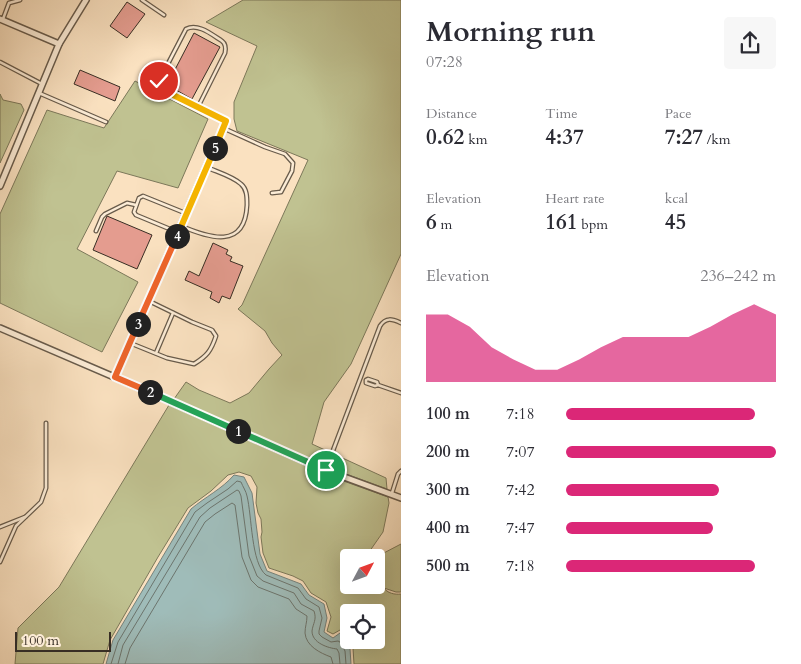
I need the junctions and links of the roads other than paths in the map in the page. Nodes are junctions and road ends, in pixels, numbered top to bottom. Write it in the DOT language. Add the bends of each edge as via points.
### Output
graph roads {
  1 [pos="20,0"];
  2 [pos="142,0"];
  3 [pos="85,1"];
  4 [pos="8,2"];
  5 [pos="164,15"];
  6 [pos="1,19"];
  7 [pos="59,44"];
  8 [pos="0,62"];
  9 [pos="42,84"];
  10 [pos="39,93"];
  11 [pos="198,107"];
  12 [pos="226,121"];
  13 [pos="106,122"];
  14 [pos="223,128"];
  15 [pos="206,167"];
  16 [pos="0,186"];
  17 [pos="272,193"];
  18 [pos="136,205"];
  19 [pos="186,214"];
  20 [pos="181,226"];
  21 [pos="96,232"];
  22 [pos="178,233"];
  23 [pos="149,301"];
  24 [pos="174,313"];
  25 [pos="401,323"];
  26 [pos="0,328"];
  27 [pos="130,343"];
  28 [pos="156,353"];
  29 [pos="115,377"];
  30 [pos="360,378"];
  31 [pos="401,393"];
  32 [pos="46,423"];
  33 [pos="326,470"];
  34 [pos="401,471"];
  35 [pos="391,494"];
  36 [pos="401,498"];
  37 [pos="26,517"];
  38 [pos="0,527"];
  39 [pos="0,562"];
  1 -- 4 [label="lane"];
  2 -- 5 [label="lane"];
  3 -- 7 [label="street"];
  4 -- 6 [label="lane"];
  6 -- 7 [label="street"];
  7 -- 9 [label="street"];
  8 -- 9 [label="lane"];
  9 -- 10 [label="street"];
  10 -- 13 [label="lane"];
  10 -- 16 [label="street"];
  11 -- 11 [label="lane" via="161,89 159,83 186,29 192,26 222,41 226,48"];
  11 -- 12 [label="lane"];
  12 -- 14 [label="street"];
  14 -- 15 [label="street"];
  14 -- 17 [label="lane" via="289,158 293,164 292,171 281,192"];
  15 -- 19 [label="street"];
  15 -- 20 [label="lane" via="235,180 244,188 247,196 244,220 237,232 221,237 210,237"];
  18 -- 19 [label="lane" via="143,196"];
  18 -- 21 [label="lane" via="127,203 105,214"];
  18 -- 22 [label="lane" via="136,215"];
  19 -- 20 [label="street"];
  20 -- 22 [label="street"];
  22 -- 23 [label="street"];
  23 -- 24 [label="lane"];
  23 -- 27 [label="street"];
  24 -- 28 [label="lane"];
  24 -- 28 [label="lane" via="212,330 216,336 213,345 205,358 194,364"];
  25 -- 30 [label="lane" via="388,319 382,323"];
  26 -- 29 [label="street"];
  27 -- 28 [label="lane"];
  27 -- 29 [label="street"];
  29 -- 33 [label="street"];
  30 -- 31 [label="lane"];
  30 -- 33 [label="lane"];
  32 -- 37 [label="lane" via="46,488 41,502"];
  33 -- 35 [label="street"];
  34 -- 35 [label="lane"];
  35 -- 36 [label="street"];
  37 -- 38 [label="lane"];
  37 -- 39 [label="lane" via="16,526"];
}
